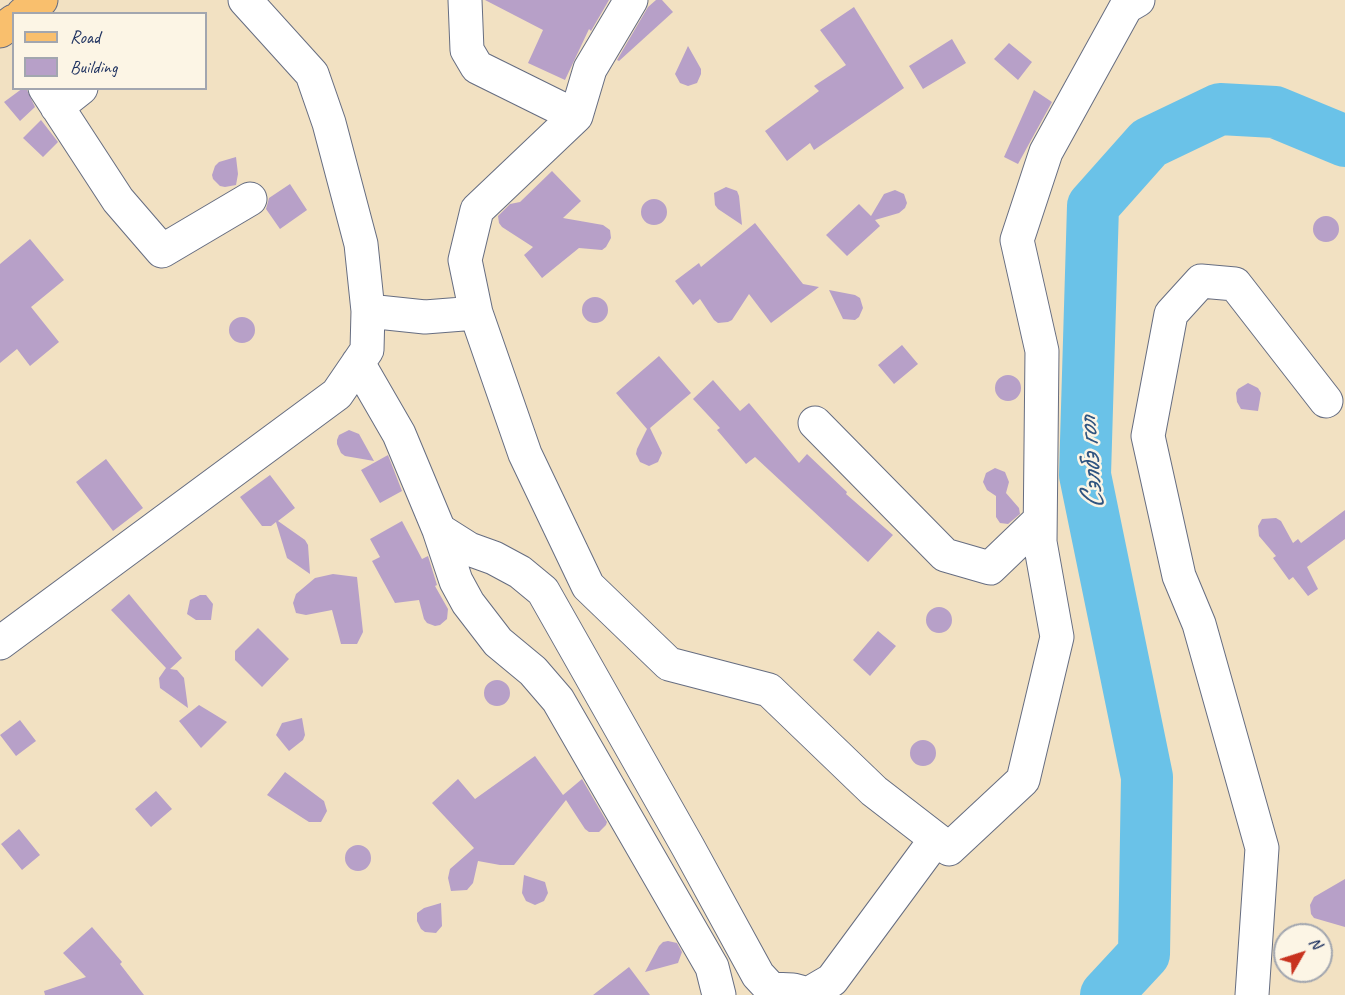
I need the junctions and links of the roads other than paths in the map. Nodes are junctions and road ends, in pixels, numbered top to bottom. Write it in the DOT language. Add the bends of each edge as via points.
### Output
graph roads {
  1 [pos="41,0"];
  2 [pos="245,0"];
  3 [pos="465,0"];
  4 [pos="631,0"];
  5 [pos="1138,0"];
  6 [pos="28,12"];
  7 [pos="61,95"];
  8 [pos="576,116"];
  9 [pos="250,199"];
  10 [pos="368,312"];
  11 [pos="476,313"];
  12 [pos="358,363"];
  13 [pos="1326,401"];
  14 [pos="815,423"];
  15 [pos="1039,521"];
  16 [pos="439,530"];
  17 [pos="0,643"];
  18 [pos="936,839"];
  19 [pos="794,993"];
  20 [pos="719,995"];
  21 [pos="1252,995"];
  1 -- 6 [label="main road"];
  2 -- 10 [label="street" via="312,74 361,244"];
  3 -- 8 [label="street" via="467,50 477,67"];
  4 -- 8 [label="street" via="590,69"];
  5 -- 15 [label="street" via="1126,7 1046,152 1017,240 1042,351"];
  7 -- 9 [label="street" via="118,200 162,250"];
  8 -- 11 [label="street" via="477,210 465,260"];
  10 -- 11 [label="street" via="425,317"];
  10 -- 12 [label="street" via="367,350"];
  11 -- 18 [label="street" via="525,454 588,586 669,664 770,690 874,791"];
  12 -- 16 [label="street" via="399,434"];
  12 -- 17 [label="street" via="337,394"];
  13 -- 21 [label="street" via="1235,284 1201,281 1171,314 1148,436 1179,576 1199,624 1262,848"];
  14 -- 15 [label="street" via="945,555 990,568"];
  15 -- 18 [label="street" via="1057,637 1023,780 949,849"];
  16 -- 19 [label="street" via="469,549 520,572 543,591 758,975 771,989"];
  16 -- 20 [label="street" via="456,581 468,603 498,642 533,671 558,700 712,966"];
  18 -- 19 [label="street" via="832,980 808,994"];
}
